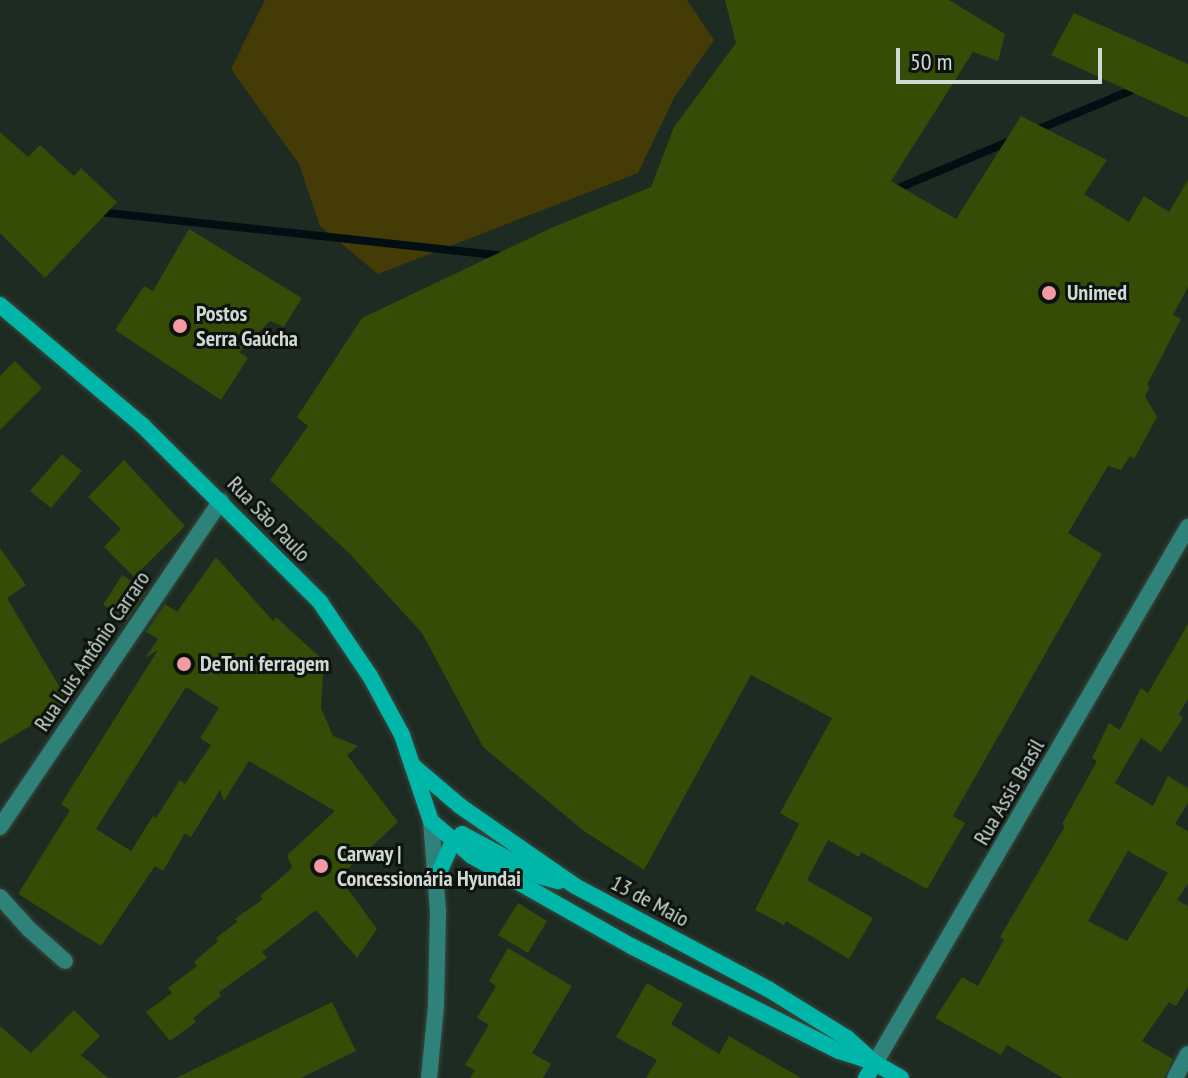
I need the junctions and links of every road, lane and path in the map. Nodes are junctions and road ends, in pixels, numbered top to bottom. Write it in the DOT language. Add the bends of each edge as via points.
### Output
graph roads {
  1 [pos="0,305"];
  2 [pos="221,501"];
  3 [pos="1188,527"];
  4 [pos="412,765"];
  5 [pos="431,821"];
  6 [pos="0,827"];
  7 [pos="454,841"];
  8 [pos="437,877"];
  9 [pos="575,886"];
  10 [pos="0,897"];
  11 [pos="65,961"];
  12 [pos="1188,1054"];
  13 [pos="875,1063"];
  14 [pos="429,1078"];
  15 [pos="866,1078"];
  16 [pos="901,1078"];
  17 [pos="1175,1078"];
  1 -- 2 [label="main road, Rua São Paulo" via="143,426"];
  2 -- 4 [label="main road, Rua São Paulo" via="320,602 370,676"];
  2 -- 6 [label="street, Rua Luis Antônio Carraro"];
  3 -- 13 [label="street, Rua Assis Brasil"];
  4 -- 5 [label="main road, Rua São Paulo"];
  4 -- 9 [label="main road, 13 de Maio"];
  5 -- 7 [label="main road, 13 de Maio"];
  5 -- 8 [label="street"];
  7 -- 8 [label="main road"];
  7 -- 9 [label="main road" via="469,835 540,876"];
  7 -- 13 [label="main road, 13 de Maio" via="631,946 839,1051"];
  8 -- 14 [label="street" via="436,1006"];
  9 -- 13 [label="main road, 13 de Maio" via="768,989 847,1038"];
  10 -- 11 [label="street"];
  12 -- 17 [label="street"];
  13 -- 15 [label="main road, Rua Assis Brasil"];
  13 -- 16 [label="main road, 13 de Maio"];
}
